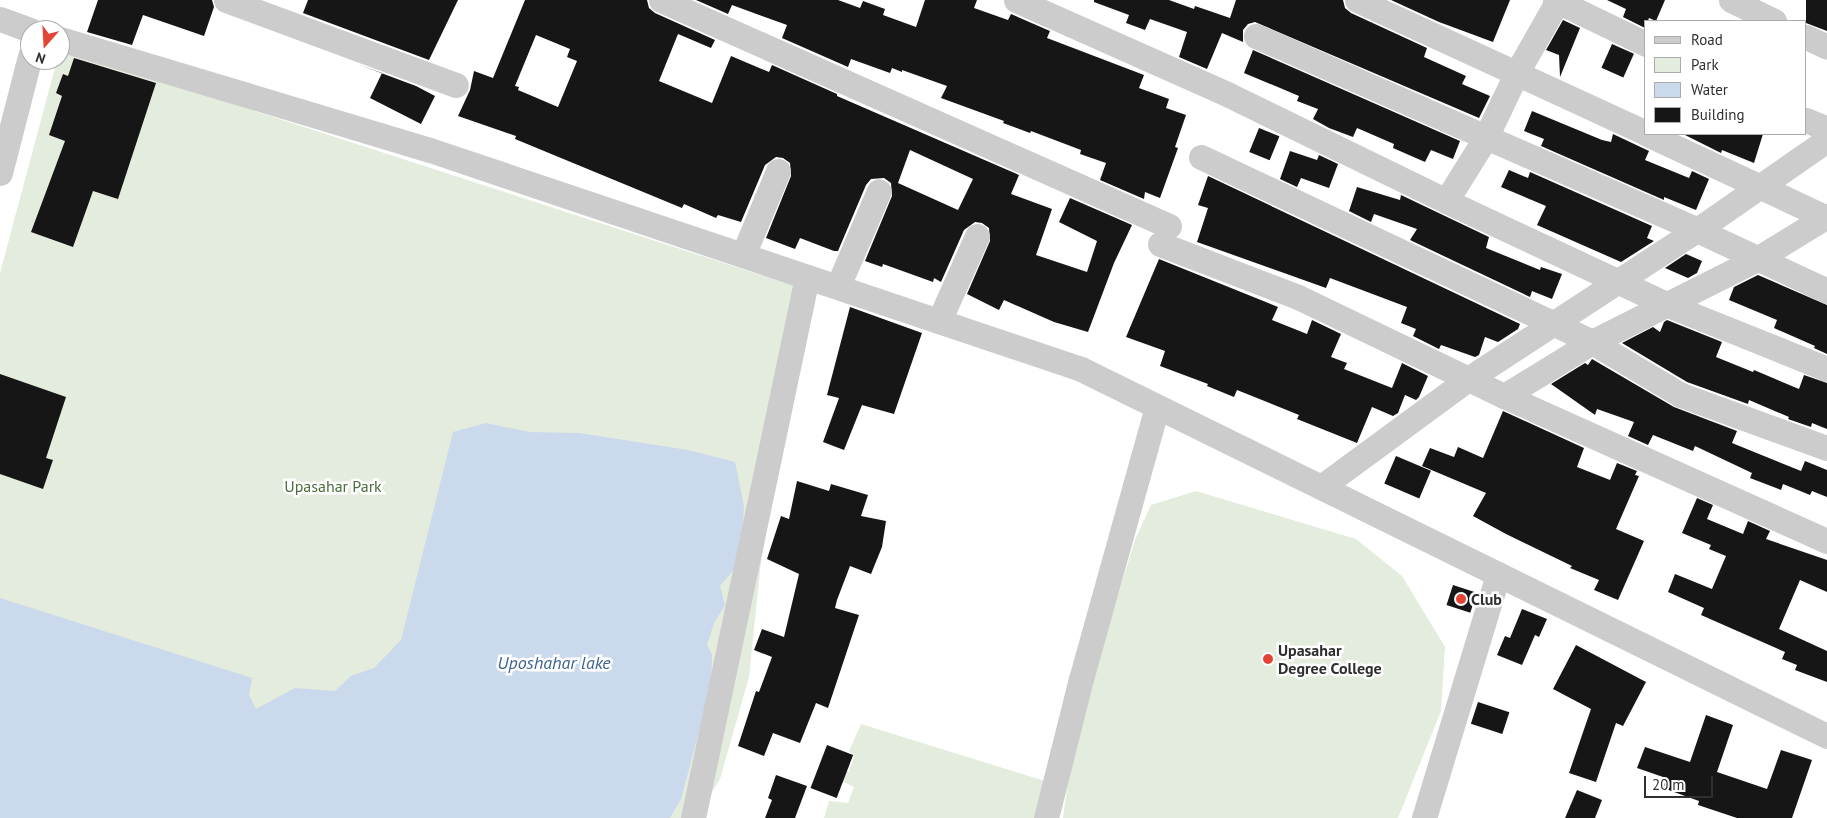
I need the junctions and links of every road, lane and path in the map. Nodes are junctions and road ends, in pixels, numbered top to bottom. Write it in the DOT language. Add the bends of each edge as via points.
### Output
graph roads {
  1 [pos="226,0"];
  2 [pos="661,0"];
  3 [pos="1016,0"];
  4 [pos="1356,0"];
  5 [pos="1557,0"];
  6 [pos="1731,0"];
  7 [pos="0,19"];
  8 [pos="1772,20"];
  9 [pos="20,26"];
  10 [pos="1256,36"];
  11 [pos="1807,37"];
  12 [pos="70,42"];
  13 [pos="1644,43"];
  14 [pos="1827,47"];
  15 [pos="26,70"];
  16 [pos="1516,74"];
  17 [pos="456,85"];
  18 [pos="1807,120"];
  19 [pos="1827,129"];
  20 [pos="1644,132"];
  21 [pos="1651,135"];
  22 [pos="1486,137"];
  23 [pos="1827,140"];
  24 [pos="1201,157"];
  25 [pos="778,170"];
  26 [pos="0,173"];
  27 [pos="1762,186"];
  28 [pos="879,191"];
  29 [pos="1446,201"];
  30 [pos="1826,217"];
  31 [pos="1697,230"];
  32 [pos="977,236"];
  33 [pos="743,255"];
  34 [pos="1757,259"];
  35 [pos="807,277"];
  36 [pos="1619,281"];
  37 [pos="838,286"];
  38 [pos="1827,291"];
  39 [pos="1668,305"];
  40 [pos="939,321"];
  41 [pos="1553,324"];
  42 [pos="1592,342"];
  43 [pos="1827,369"];
  44 [pos="1468,379"];
  45 [pos="1504,396"];
  46 [pos="1157,407"];
  47 [pos="1827,448"];
  48 [pos="1320,487"];
  49 [pos="1827,541"];
  50 [pos="1498,574"];
  51 [pos="1827,736"];
  52 [pos="693,818"];
  53 [pos="1046,818"];
  54 [pos="1424,818"];
  1 -- 17 [label="street"];
  2 -- 44 [label="street"];
  3 -- 29 [label="street" via="1229,95"];
  4 -- 16 [label="street"];
  5 -- 13 [label="street"];
  5 -- 16 [label="street"];
  6 -- 8 [label="street"];
  7 -- 9 [label="street"];
  10 -- 22 [label="street"];
  11 -- 14 [label="street"];
  12 -- 33 [label="street" via="430,150"];
  15 -- 26 [label="street"];
  16 -- 20 [label="street"];
  16 -- 22 [label="street"];
  18 -- 19 [label="street"];
  21 -- 27 [label="street"];
  22 -- 29 [label="street"];
  22 -- 31 [label="street"];
  23 -- 27 [label="street"];
  24 -- 41 [label="street"];
  25 -- 33 [label="street"];
  27 -- 30 [label="street"];
  27 -- 31 [label="street"];
  28 -- 37 [label="street"];
  29 -- 36 [label="street"];
  30 -- 34 [label="street"];
  31 -- 34 [label="street"];
  31 -- 36 [label="street"];
  32 -- 40 [label="street"];
  33 -- 35 [label="street"];
  34 -- 38 [label="street"];
  34 -- 39 [label="street"];
  35 -- 37 [label="street"];
  35 -- 52 [label="street"];
  36 -- 39 [label="street"];
  36 -- 41 [label="street"];
  37 -- 40 [label="street"];
  39 -- 42 [label="street"];
  39 -- 43 [label="street"];
  40 -- 46 [label="street" via="1081,370"];
  41 -- 42 [label="street"];
  41 -- 44 [label="street"];
  42 -- 45 [label="street"];
  42 -- 47 [label="street" via="1681,395"];
  44 -- 45 [label="street"];
  44 -- 48 [label="street"];
  45 -- 49 [label="street"];
  46 -- 48 [label="street"];
  46 -- 53 [label="street"];
  48 -- 50 [label="street"];
  50 -- 51 [label="street"];
  50 -- 54 [label="street"];
}
